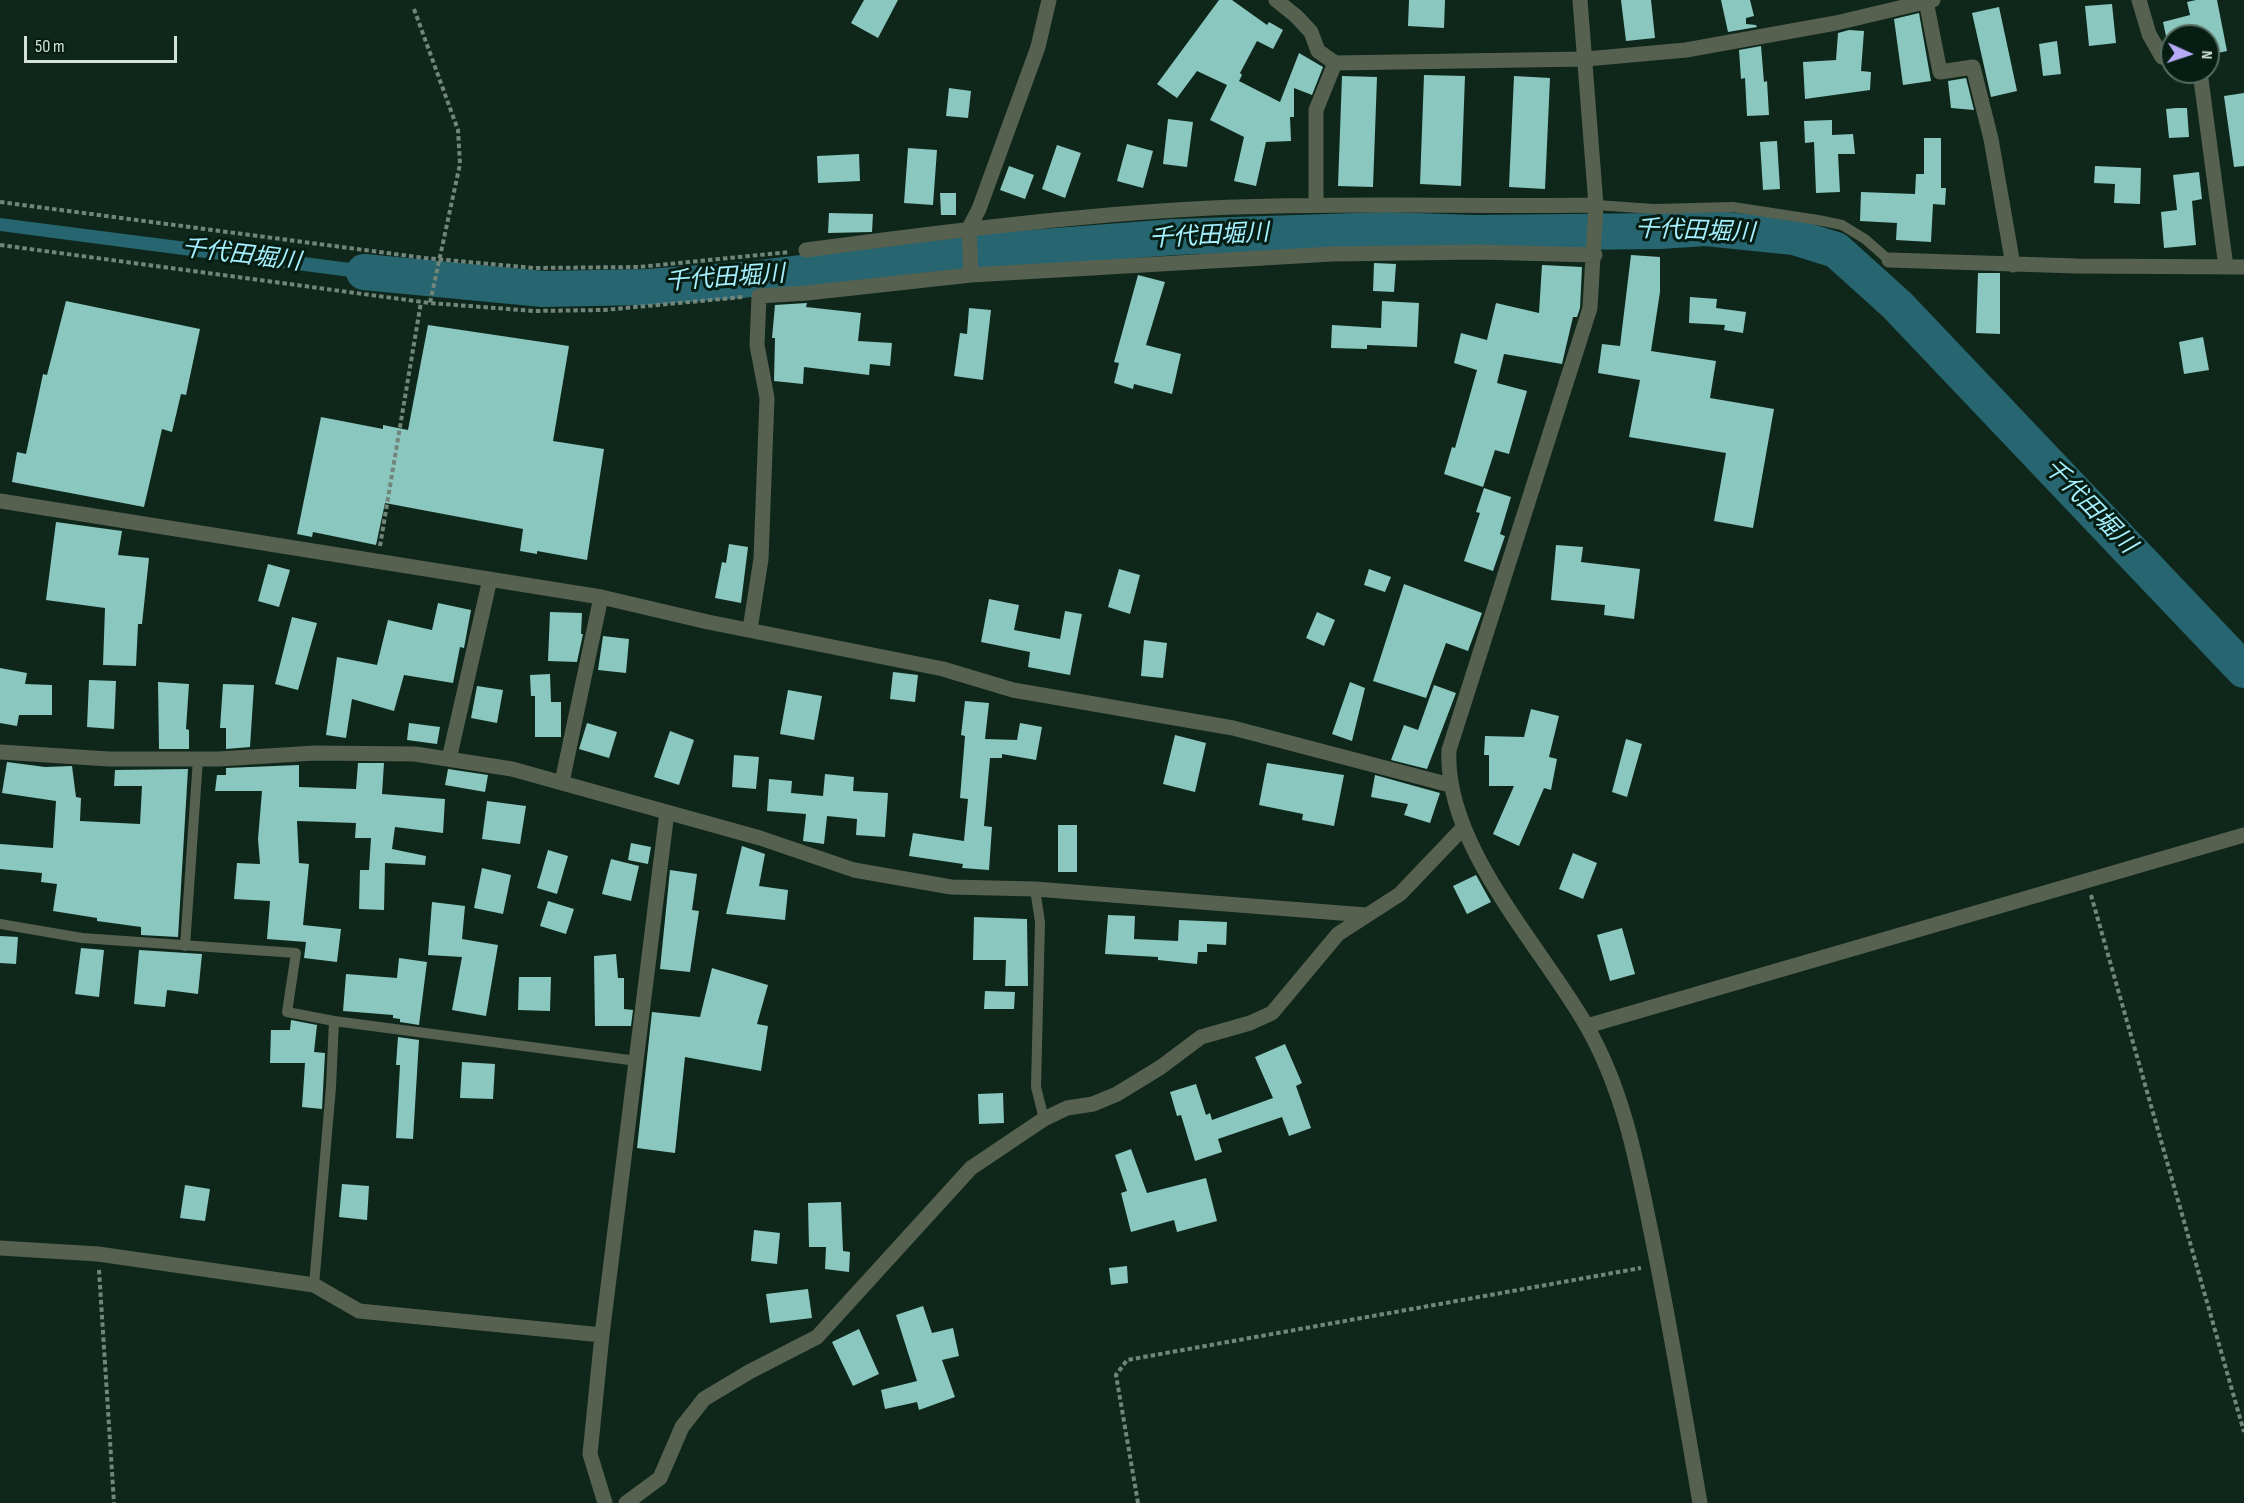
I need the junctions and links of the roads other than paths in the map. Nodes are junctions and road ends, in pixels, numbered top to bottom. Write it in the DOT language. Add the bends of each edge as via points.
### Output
graph roads {
  1 [pos="1049,0"];
  2 [pos="1276,0"];
  3 [pos="1580,0"];
  4 [pos="1933,0"];
  5 [pos="2139,0"];
  6 [pos="1926,1"];
  7 [pos="2160,53"];
  8 [pos="1586,59"];
  9 [pos="1335,63"];
  10 [pos="2202,84"];
  11 [pos="1316,204"];
  12 [pos="1596,205"];
  13 [pos="969,228"];
  14 [pos="806,250"];
  15 [pos="1595,255"];
  16 [pos="1889,260"];
  17 [pos="2013,265"];
  18 [pos="2226,267"];
  19 [pos="2244,267"];
  20 [pos="971,275"];
  21 [pos="0,501"];
  22 [pos="490,579"];
  23 [pos="601,597"];
  24 [pos="750,630"];
  25 [pos="0,755"];
  26 [pos="198,759"];
  27 [pos="449,759"];
  28 [pos="562,782"];
  29 [pos="1450,785"];
  30 [pos="667,812"];
  31 [pos="1463,828"];
  32 [pos="2244,835"];
  33 [pos="1035,889"];
  34 [pos="1366,915"];
  35 [pos="0,924"];
  36 [pos="185,946"];
  37 [pos="334,1021"];
  38 [pos="1587,1026"];
  39 [pos="637,1061"];
  40 [pos="1044,1119"];
  41 [pos="0,1248"];
  42 [pos="314,1285"];
  43 [pos="602,1335"];
  44 [pos="605,1503"];
  45 [pos="626,1503"];
  46 [pos="1700,1503"];
  1 -- 13 [label="street" via="1038,47 980,209"];
  2 -- 9 [label="street" via="1311,32 1318,51"];
  3 -- 8 [label="street"];
  4 -- 6 [label="street"];
  5 -- 7 [label="street" via="2149,34"];
  6 -- 8 [label="street" via="1836,23 1686,50"];
  6 -- 17 [label="street" via="1940,72 1973,67 1991,140"];
  8 -- 9 [label="street"];
  8 -- 12 [label="street"];
  9 -- 11 [label="street" via="1316,110"];
  10 -- 18 [label="street"];
  11 -- 12 [label="street"];
  11 -- 13 [label="street" via="1209,208"];
  12 -- 15 [label="street"];
  12 -- 16 [label="lane" via="1654,209 1733,207 1818,220 1842,225"];
  13 -- 14 [label="street"];
  13 -- 20 [label="street"];
  15 -- 20 [label="street" via="1332,254"];
  15 -- 29 [label="street" via="1590,308 1449,750"];
  16 -- 17 [label="street"];
  17 -- 18 [label="street"];
  18 -- 19 [label="street"];
  20 -- 24 [label="street" via="759,296 757,345 767,398 761,560"];
  21 -- 22 [label="street"];
  22 -- 23 [label="street"];
  22 -- 27 [label="street"];
  23 -- 24 [label="street"];
  23 -- 28 [label="street"];
  24 -- 29 [label="street" via="943,669 1013,690 1233,728"];
  25 -- 26 [label="street"];
  26 -- 27 [label="street" via="315,753 415,754"];
  26 -- 36 [label="lane"];
  27 -- 28 [label="street"];
  28 -- 30 [label="street"];
  29 -- 31 [label="street"];
  30 -- 33 [label="street" via="854,870 951,887"];
  30 -- 39 [label="street"];
  31 -- 34 [label="street" via="1400,894"];
  31 -- 38 [label="street" via="1474,852"];
  32 -- 38 [label="street"];
  33 -- 34 [label="street"];
  33 -- 40 [label="lane" via="1040,922 1036,1087"];
  34 -- 40 [label="street" via="1338,934 1272,1013 1201,1037 1117,1094"];
  35 -- 36 [label="lane" via="45,934"];
  36 -- 37 [label="lane" via="296,953 287,1012"];
  37 -- 39 [label="lane"];
  37 -- 42 [label="lane"];
  38 -- 46 [label="street" via="1633,1140"];
  39 -- 43 [label="street"];
  40 -- 45 [label="street" via="971,1168 817,1337 704,1399 682,1427 660,1478"];
  41 -- 42 [label="street" via="98,1254"];
  42 -- 43 [label="street" via="359,1311"];
  43 -- 44 [label="street" via="590,1454"];
}
